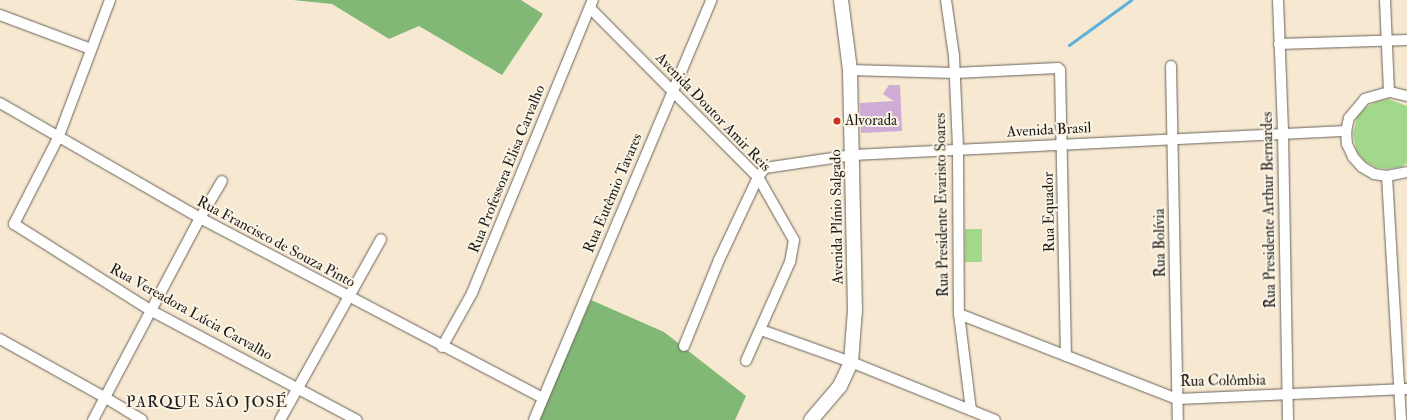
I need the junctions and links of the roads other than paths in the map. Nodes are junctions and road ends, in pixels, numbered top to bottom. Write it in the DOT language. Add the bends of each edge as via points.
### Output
graph roads {
  1 [pos="110,0"];
  2 [pos="711,0"];
  3 [pos="841,0"];
  4 [pos="946,0"];
  5 [pos="1278,0"];
  6 [pos="1385,0"];
  7 [pos="592,4"];
  8 [pos="0,15"];
  9 [pos="1407,40"];
  10 [pos="1387,41"];
  11 [pos="1279,44"];
  12 [pos="91,49"];
  13 [pos="1171,66"];
  14 [pos="850,70"];
  15 [pos="954,73"];
  16 [pos="673,91"];
  17 [pos="1388,92"];
  18 [pos="1407,96"];
  19 [pos="0,103"];
  20 [pos="1346,131"];
  21 [pos="1283,133"];
  22 [pos="59,136"];
  23 [pos="1174,137"];
  24 [pos="1063,145"];
  25 [pos="958,148"];
  26 [pos="853,155"];
  27 [pos="1407,172"];
  28 [pos="1387,176"];
  29 [pos="758,177"];
  30 [pos="222,181"];
  31 [pos="200,218"];
  32 [pos="381,239"];
  33 [pos="348,298"];
  34 [pos="150,310"];
  35 [pos="959,314"];
  36 [pos="761,330"];
  37 [pos="0,339"];
  38 [pos="684,346"];
  39 [pos="442,347"];
  40 [pos="1066,356"];
  41 [pos="746,361"];
  42 [pos="851,362"];
  43 [pos="297,388"];
  44 [pos="1403,389"];
  45 [pos="1286,395"];
  46 [pos="106,398"];
  47 [pos="543,398"];
  48 [pos="1177,398"];
  49 [pos="971,410"];
  50 [pos="93,420"];
  51 [pos="142,420"];
  52 [pos="280,420"];
  53 [pos="357,420"];
  54 [pos="534,420"];
  55 [pos="811,420"];
  56 [pos="995,420"];
  57 [pos="1178,420"];
  58 [pos="1288,420"];
  59 [pos="1401,420"];
  1 -- 12 [label="street"];
  2 -- 16 [label="street, Rua Eutêmio Tavares"];
  3 -- 14 [label="street, Avenida Plínio Salgado"];
  4 -- 15 [label="street, Rua Presidente Evaristo Soares"];
  5 -- 11 [label="street, Rua Presidente Arthur Bernardes"];
  6 -- 10 [label="street"];
  7 -- 16 [label="street, Avenida Doutor Amir Reis"];
  7 -- 39 [label="street, Rua Professora Elisa Carvalho" via="472,293"];
  8 -- 12 [label="street"];
  9 -- 10 [label="street"];
  10 -- 11 [label="street"];
  10 -- 17 [label="street"];
  11 -- 21 [label="street, Rua Presidente Arthur Bernardes"];
  12 -- 22 [label="street"];
  13 -- 23 [label="street, Rua Bolívia"];
  14 -- 15 [label="street"];
  14 -- 26 [label="street, Avenida Plínio Salgado"];
  15 -- 24 [label="street, Rua Equador" via="1058,68"];
  15 -- 25 [label="street, Rua Presidente Evaristo Soares"];
  16 -- 29 [label="street, Avenida Doutor Amir Reis"];
  16 -- 47 [label="street, Rua Eutêmio Tavares"];
  17 -- 18 [label="street"];
  17 -- 20 [label="street" via="1365,99 1349,118"];
  19 -- 22 [label="street, Rua Francisco de Souza Pinto"];
  20 -- 21 [label="street, Avenida Brasil"];
  20 -- 28 [label="street" via="1347,144 1353,157 1362,167 1374,174"];
  21 -- 23 [label="street, Avenida Brasil"];
  21 -- 45 [label="street, Rua Presidente Arthur Bernardes"];
  22 -- 31 [label="street, Rua Francisco de Souza Pinto"];
  22 -- 34 [label="street, Rua Vereadora Lúcia Carvalho" via="14,224"];
  23 -- 24 [label="street, Avenida Brasil"];
  23 -- 48 [label="street, Rua Bolívia"];
  24 -- 25 [label="street, Avenida Brasil"];
  24 -- 40 [label="street, Rua Equador"];
  25 -- 26 [label="street, Avenida Brasil"];
  25 -- 35 [label="street, Rua Presidente Evaristo Soares"];
  26 -- 29 [label="street, Avenida Brasil" via="765,168"];
  26 -- 42 [label="street, Avenida Plínio Salgado" via="855,310"];
  27 -- 28 [label="street"];
  28 -- 44 [label="street"];
  29 -- 36 [label="street, Avenida Doutor Amir Reis" via="794,240 790,262"];
  29 -- 38 [label="street" via="719,260"];
  30 -- 31 [label="street"];
  31 -- 33 [label="street, Rua Francisco de Souza Pinto"];
  31 -- 34 [label="street"];
  32 -- 33 [label="street"];
  33 -- 39 [label="street, Rua Francisco de Souza Pinto"];
  33 -- 43 [label="street"];
  34 -- 43 [label="street, Rua Vereadora Lúcia Carvalho"];
  34 -- 46 [label="street"];
  35 -- 40 [label="street, Rua Colômbia"];
  35 -- 49 [label="street, Rua Presidente Evaristo Soares"];
  36 -- 41 [label="street, Avenida Doutor Amir Reis"];
  36 -- 42 [label="street"];
  37 -- 46 [label="street"];
  39 -- 47 [label="street, Rua Francisco de Souza Pinto"];
  40 -- 48 [label="street, Rua Colômbia"];
  42 -- 49 [label="street"];
  42 -- 55 [label="street, Avenida Plínio Salgado" via="840,386"];
  43 -- 52 [label="street"];
  43 -- 53 [label="street, Rua Vereadora Lúcia Carvalho"];
  44 -- 45 [label="street, Rua Colômbia"];
  44 -- 59 [label="street"];
  45 -- 48 [label="street, Rua Colômbia"];
  45 -- 58 [label="street, Rua Presidente Arthur Bernardes"];
  46 -- 50 [label="street"];
  46 -- 51 [label="street"];
  47 -- 54 [label="street, Rua Eutêmio Tavares"];
  48 -- 57 [label="street, Rua Bolívia"];
  49 -- 56 [label="street"];
}
